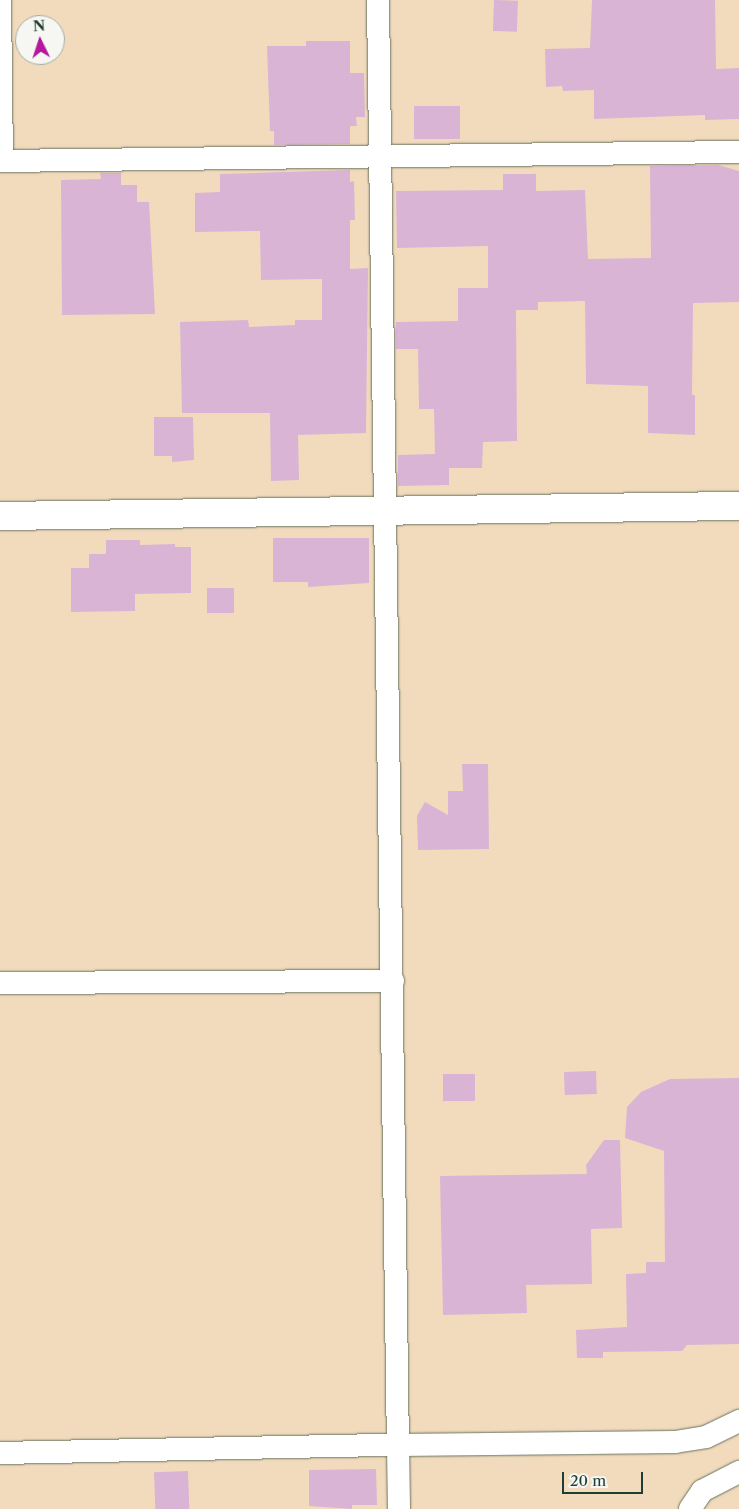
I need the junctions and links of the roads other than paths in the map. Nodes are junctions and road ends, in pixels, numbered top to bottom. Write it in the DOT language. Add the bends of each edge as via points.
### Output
graph roads {
  1 [pos="0,0"];
  2 [pos="378,0"];
  3 [pos="739,152"];
  4 [pos="380,156"];
  5 [pos="1,161"];
  6 [pos="739,506"];
  7 [pos="387,511"];
  8 [pos="0,516"];
  9 [pos="392,981"];
  10 [pos="0,983"];
  11 [pos="739,1421"];
  12 [pos="398,1445"];
  13 [pos="0,1453"];
  14 [pos="739,1472"];
  15 [pos="399,1509"];
  16 [pos="690,1509"];
  1 -- 5 [label="street"];
  2 -- 4 [label="street"];
  3 -- 4 [label="street"];
  4 -- 5 [label="street"];
  4 -- 7 [label="street"];
  6 -- 7 [label="street"];
  7 -- 8 [label="street"];
  7 -- 9 [label="street"];
  9 -- 10 [label="street"];
  9 -- 12 [label="street"];
  11 -- 12 [label="street" via="706,1437 674,1442"];
  12 -- 13 [label="street"];
  12 -- 15 [label="street"];
  14 -- 16 [label="street" via="702,1491"];
}
